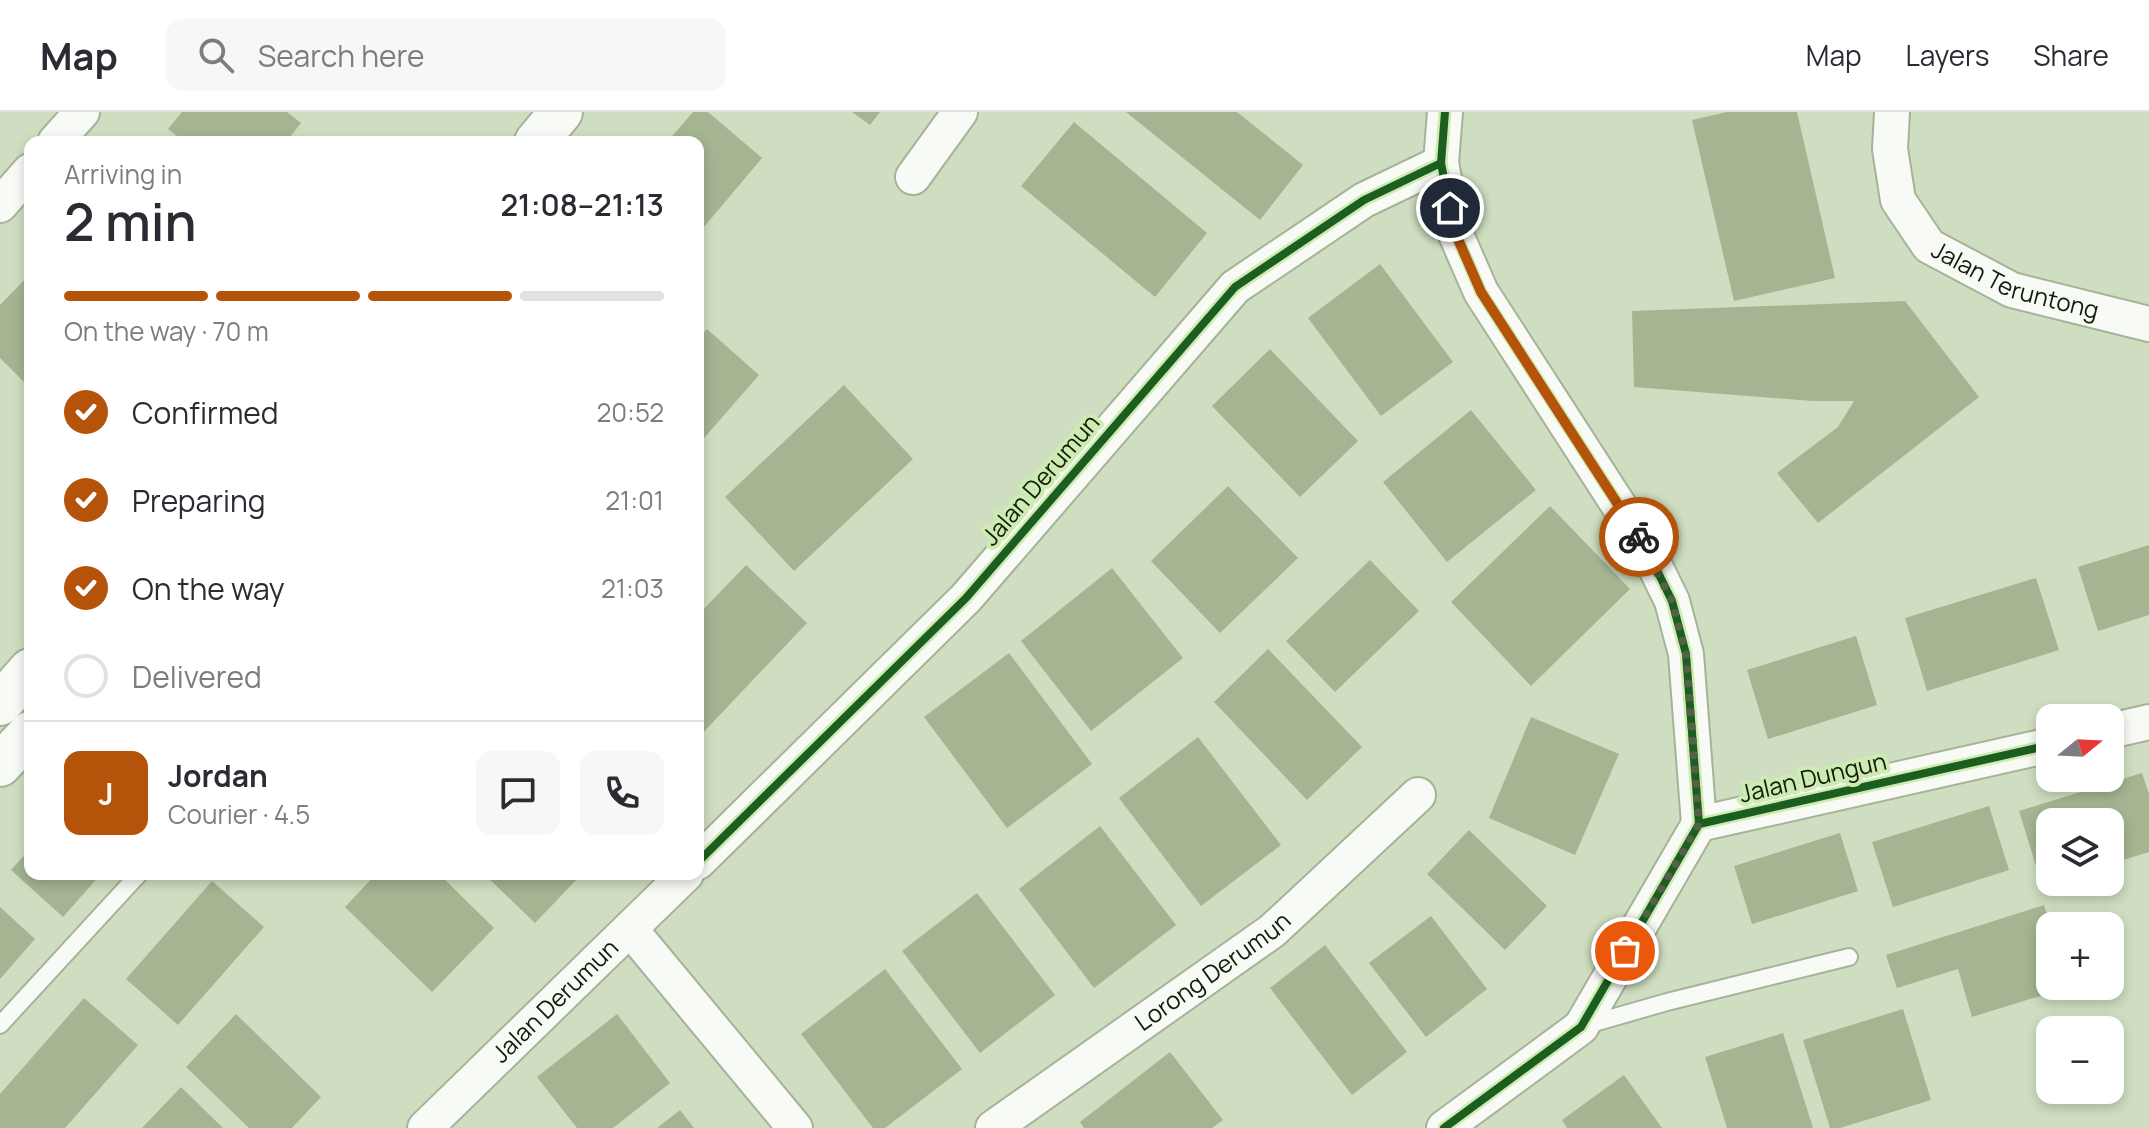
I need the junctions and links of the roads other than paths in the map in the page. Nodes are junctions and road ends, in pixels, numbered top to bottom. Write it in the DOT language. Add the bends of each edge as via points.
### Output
graph roads {
  1 [pos="82,112"];
  2 [pos="561,112"];
  3 [pos="960,112"];
  4 [pos="1445,112"];
  5 [pos="1892,112"];
  6 [pos="60,136"];
  7 [pos="541,136"];
  8 [pos="1441,163"];
  9 [pos="913,177"];
  10 [pos="24,178"];
  11 [pos="0,205"];
  12 [pos="2149,324"];
  13 [pos="24,677"];
  14 [pos="0,704"];
  15 [pos="2149,722"];
  16 [pos="2124,728"];
  17 [pos="24,739"];
  18 [pos="2036,748"];
  19 [pos="0,765"];
  20 [pos="1418,795"];
  21 [pos="1699,824"];
  22 [pos="704,856"];
  23 [pos="133,880"];
  24 [pos="680,880"];
  25 [pos="630,929"];
  26 [pos="1849,957"];
  27 [pos="0,1025"];
  28 [pos="1581,1027"];
  29 [pos="425,1128"];
  30 [pos="795,1128"];
  31 [pos="993,1128"];
  32 [pos="1444,1128"];
  1 -- 6 [label="street"];
  2 -- 7 [label="street"];
  3 -- 9 [label="street"];
  4 -- 8 [label="street"];
  5 -- 12 [label="street, Jalan Teruntong" via="1890,149 1898,200 1929,246 2012,290"];
  8 -- 21 [label="street" via="1454,230 1481,292 1645,546 1672,601 1686,654"];
  8 -- 22 [label="street, Jalan Derumun" via="1364,200 1235,287 966,598"];
  10 -- 11 [label="street"];
  13 -- 14 [label="street"];
  15 -- 16 [label="street"];
  17 -- 19 [label="street"];
  18 -- 21 [label="street, Jalan Dungun"];
  20 -- 31 [label="street, Lorong Derumun" via="1272,931"];
  21 -- 28 [label="street"];
  23 -- 27 [label="lane"];
  24 -- 25 [label="street, Jalan Derumun"];
  25 -- 29 [label="street, Jalan Derumun"];
  25 -- 30 [label="street"];
  26 -- 28 [label="lane"];
  28 -- 32 [label="street"];
}
